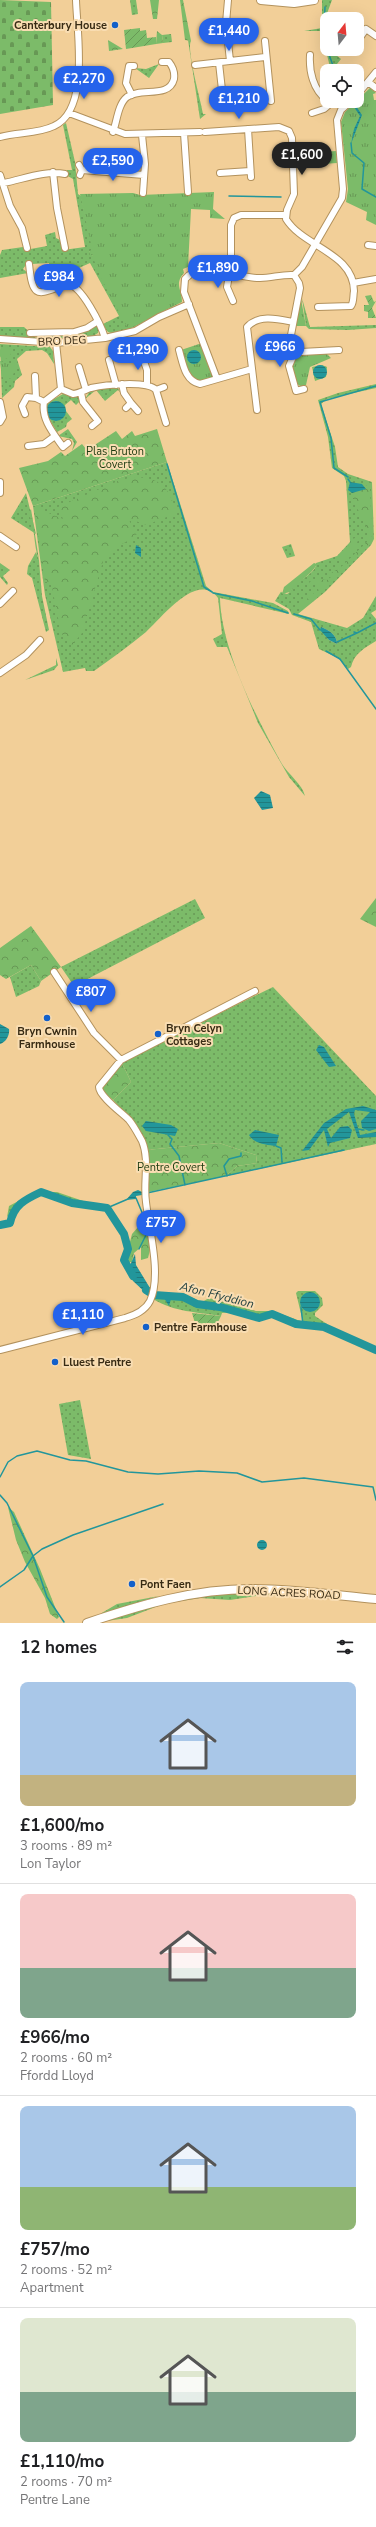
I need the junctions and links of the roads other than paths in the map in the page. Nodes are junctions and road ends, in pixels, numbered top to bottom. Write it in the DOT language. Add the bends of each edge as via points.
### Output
graph roads {
  1 [pos="76,0"];
  2 [pos="228,0"];
  3 [pos="261,0"];
  4 [pos="314,0"];
  5 [pos="287,1"];
  6 [pos="364,32"];
  7 [pos="376,36"];
  8 [pos="264,41"];
  9 [pos="310,54"];
  10 [pos="173,56"];
  11 [pos="265,57"];
  12 [pos="230,61"];
  13 [pos="219,63"];
  14 [pos="195,65"];
  15 [pos="129,66"];
  16 [pos="376,72"];
  17 [pos="368,82"];
  18 [pos="171,85"];
  19 [pos="364,87"];
  20 [pos="376,88"];
  21 [pos="177,91"];
  22 [pos="320,93"];
  23 [pos="132,95"];
  24 [pos="271,101"];
  25 [pos="224,108"];
  26 [pos="325,108"];
  27 [pos="338,108"];
  28 [pos="341,110"];
  29 [pos="69,113"];
  30 [pos="312,113"];
  31 [pos="248,129"];
  32 [pos="113,132"];
  33 [pos="184,133"];
  34 [pos="142,135"];
  35 [pos="0,137"];
  36 [pos="80,170"];
  37 [pos="53,172"];
  38 [pos="220,173"];
  39 [pos="65,174"];
  40 [pos="144,175"];
  41 [pos="0,176"];
  42 [pos="4,183"];
  43 [pos="186,188"];
  44 [pos="143,193"];
  45 [pos="285,215"];
  46 [pos="368,245"];
  47 [pos="315,246"];
  48 [pos="376,246"];
  49 [pos="27,248"];
  50 [pos="65,248"];
  51 [pos="28,268"];
  52 [pos="230,273"];
  53 [pos="294,275"];
  54 [pos="376,279"];
  55 [pos="353,283"];
  56 [pos="233,301"];
  57 [pos="189,304"];
  58 [pos="318,306"];
  59 [pos="98,321"];
  60 [pos="293,322"];
  61 [pos="33,334"];
  62 [pos="105,338"];
  63 [pos="0,339"];
  64 [pos="56,343"];
  65 [pos="179,350"];
  66 [pos="296,350"];
  67 [pos="335,353"];
  68 [pos="142,356"];
  69 [pos="109,360"];
  70 [pos="79,366"];
  71 [pos="252,369"];
  72 [pos="35,376"];
  73 [pos="217,379"];
  74 [pos="119,385"];
  75 [pos="147,385"];
  76 [pos="164,387"];
  77 [pos="61,389"];
  78 [pos="304,389"];
  79 [pos="156,390"];
  80 [pos="84,391"];
  81 [pos="36,398"];
  82 [pos="0,402"];
  83 [pos="44,402"];
  84 [pos="132,403"];
  85 [pos="126,408"];
  86 [pos="257,410"];
  87 [pos="138,411"];
  88 [pos="25,414"];
  89 [pos="0,422"];
  90 [pos="166,422"];
  91 [pos="92,426"];
  92 [pos="55,436"];
  93 [pos="28,446"];
  94 [pos="65,448"];
  95 [pos="0,482"];
  96 [pos="0,493"];
  97 [pos="0,536"];
  98 [pos="16,547"];
  99 [pos="12,590"];
  100 [pos="0,604"];
  101 [pos="40,640"];
  102 [pos="26,644"];
  103 [pos="31,649"];
  104 [pos="0,673"];
  105 [pos="54,972"];
  106 [pos="255,991"];
  107 [pos="121,1060"];
  108 [pos="0,1350"];
  109 [pos="376,1599"];
  110 [pos="87,1623"];
  1 -- 29 [label="street" via="78,85"];
  2 -- 12 [label="street" via="226,23"];
  3 -- 5 [label="main road"];
  4 -- 5 [label="main road"];
  6 -- 7 [label="street" via="366,29"];
  8 -- 11 [label="street"];
  9 -- 22 [label="street" via="310,66 316,89"];
  10 -- 18 [label="street" via="165,62 174,72"];
  11 -- 12 [label="street"];
  11 -- 24 [label="street"];
  12 -- 13 [label="street"];
  13 -- 14 [label="street"];
  13 -- 25 [label="street"];
  15 -- 23 [label="street" via="126,80"];
  16 -- 17 [label="street"];
  17 -- 19 [label="street"];
  17 -- 20 [label="street"];
  18 -- 21 [label="street"];
  18 -- 23 [label="street" via="167,89"];
  23 -- 32 [label="street" via="123,101"];
  26 -- 30 [label="street"];
  27 -- 28 [label="street"];
  28 -- 47 [label="street" via="337,125 343,193 338,209"];
  29 -- 32 [label="street"];
  29 -- 35 [label="street" via="54,126"];
  31 -- 33 [label="street" via="207,134"];
  31 -- 38 [label="street" via="251,174"];
  31 -- 45 [label="street" via="274,127 289,131 292,138 294,194"];
  32 -- 34 [label="street"];
  33 -- 34 [label="street"];
  33 -- 43 [label="street"];
  34 -- 40 [label="street"];
  36 -- 40 [label="street"];
  37 -- 39 [label="street"];
  37 -- 42 [label="street"];
  37 -- 50 [label="street"];
  40 -- 44 [label="street"];
  41 -- 42 [label="street"];
  42 -- 49 [label="street" via="10,206 22,228 22,242"];
  45 -- 47 [label="street" via="296,233"];
  45 -- 52 [label="street" via="241,215 234,218"];
  46 -- 48 [label="street"];
  47 -- 53 [label="street" via="302,268"];
  47 -- 55 [label="street" via="342,263 350,272"];
  51 -- 59 [label="street" via="33,286 38,293 44,293 70,281"];
  52 -- 53 [label="street" via="260,278 279,274"];
  52 -- 56 [label="street" via="227,290"];
  52 -- 57 [label="street" via="210,271 188,276 183,287"];
  53 -- 60 [label="street" via="300,288"];
  54 -- 55 [label="street"];
  55 -- 58 [label="street" via="352,308 325,304"];
  57 -- 62 [label="street, BRO DEG" via="135,331"];
  57 -- 73 [label="street"];
  59 -- 61 [label="street" via="74,332"];
  59 -- 62 [label="street"];
  60 -- 66 [label="street" via="291,340"];
  60 -- 71 [label="street" via="270,318 250,323 247,335"];
  62 -- 64 [label="street, BRO DEG"];
  63 -- 64 [label="street, BRO DEG"];
  64 -- 77 [label="street"];
  65 -- 73 [label="street" via="192,382 200,384"];
  66 -- 67 [label="street"];
  66 -- 78 [label="street" via="289,366 296,391"];
  68 -- 75 [label="street" via="147,370"];
  69 -- 74 [label="street"];
  70 -- 80 [label="street"];
  71 -- 73 [label="street"];
  71 -- 86 [label="street"];
  72 -- 81 [label="street"];
  74 -- 75 [label="street"];
  74 -- 80 [label="street"];
  74 -- 84 [label="street"];
  75 -- 79 [label="street"];
  76 -- 79 [label="street"];
  77 -- 80 [label="street" via="73,394"];
  77 -- 83 [label="street"];
  79 -- 90 [label="street"];
  80 -- 91 [label="street" via="83,402 98,421"];
  81 -- 83 [label="street"];
  81 -- 88 [label="street" via="28,396 25,399 22,406"];
  82 -- 89 [label="street" via="3,417"];
  83 -- 92 [label="street" via="44,416"];
  84 -- 85 [label="street"];
  84 -- 87 [label="street"];
  92 -- 93 [label="street" via="44,444"];
  92 -- 94 [label="street"];
  95 -- 96 [label="street"];
  97 -- 98 [label="street"];
  99 -- 100 [label="street"];
  101 -- 103 [label="street"];
  102 -- 103 [label="street"];
  103 -- 104 [label="street"];
  105 -- 107 [label="street" via="94,1033"];
  106 -- 107 [label="street"];
  107 -- 108 [label="street" via="98,1089 128,1119 141,1139 146,1159 145,1192 151,1232 151,1297 142,1310 132,1316"];
  109 -- 110 [label="main road, LONG ACRES ROAD" via="293,1591 231,1590 168,1598"];
}
